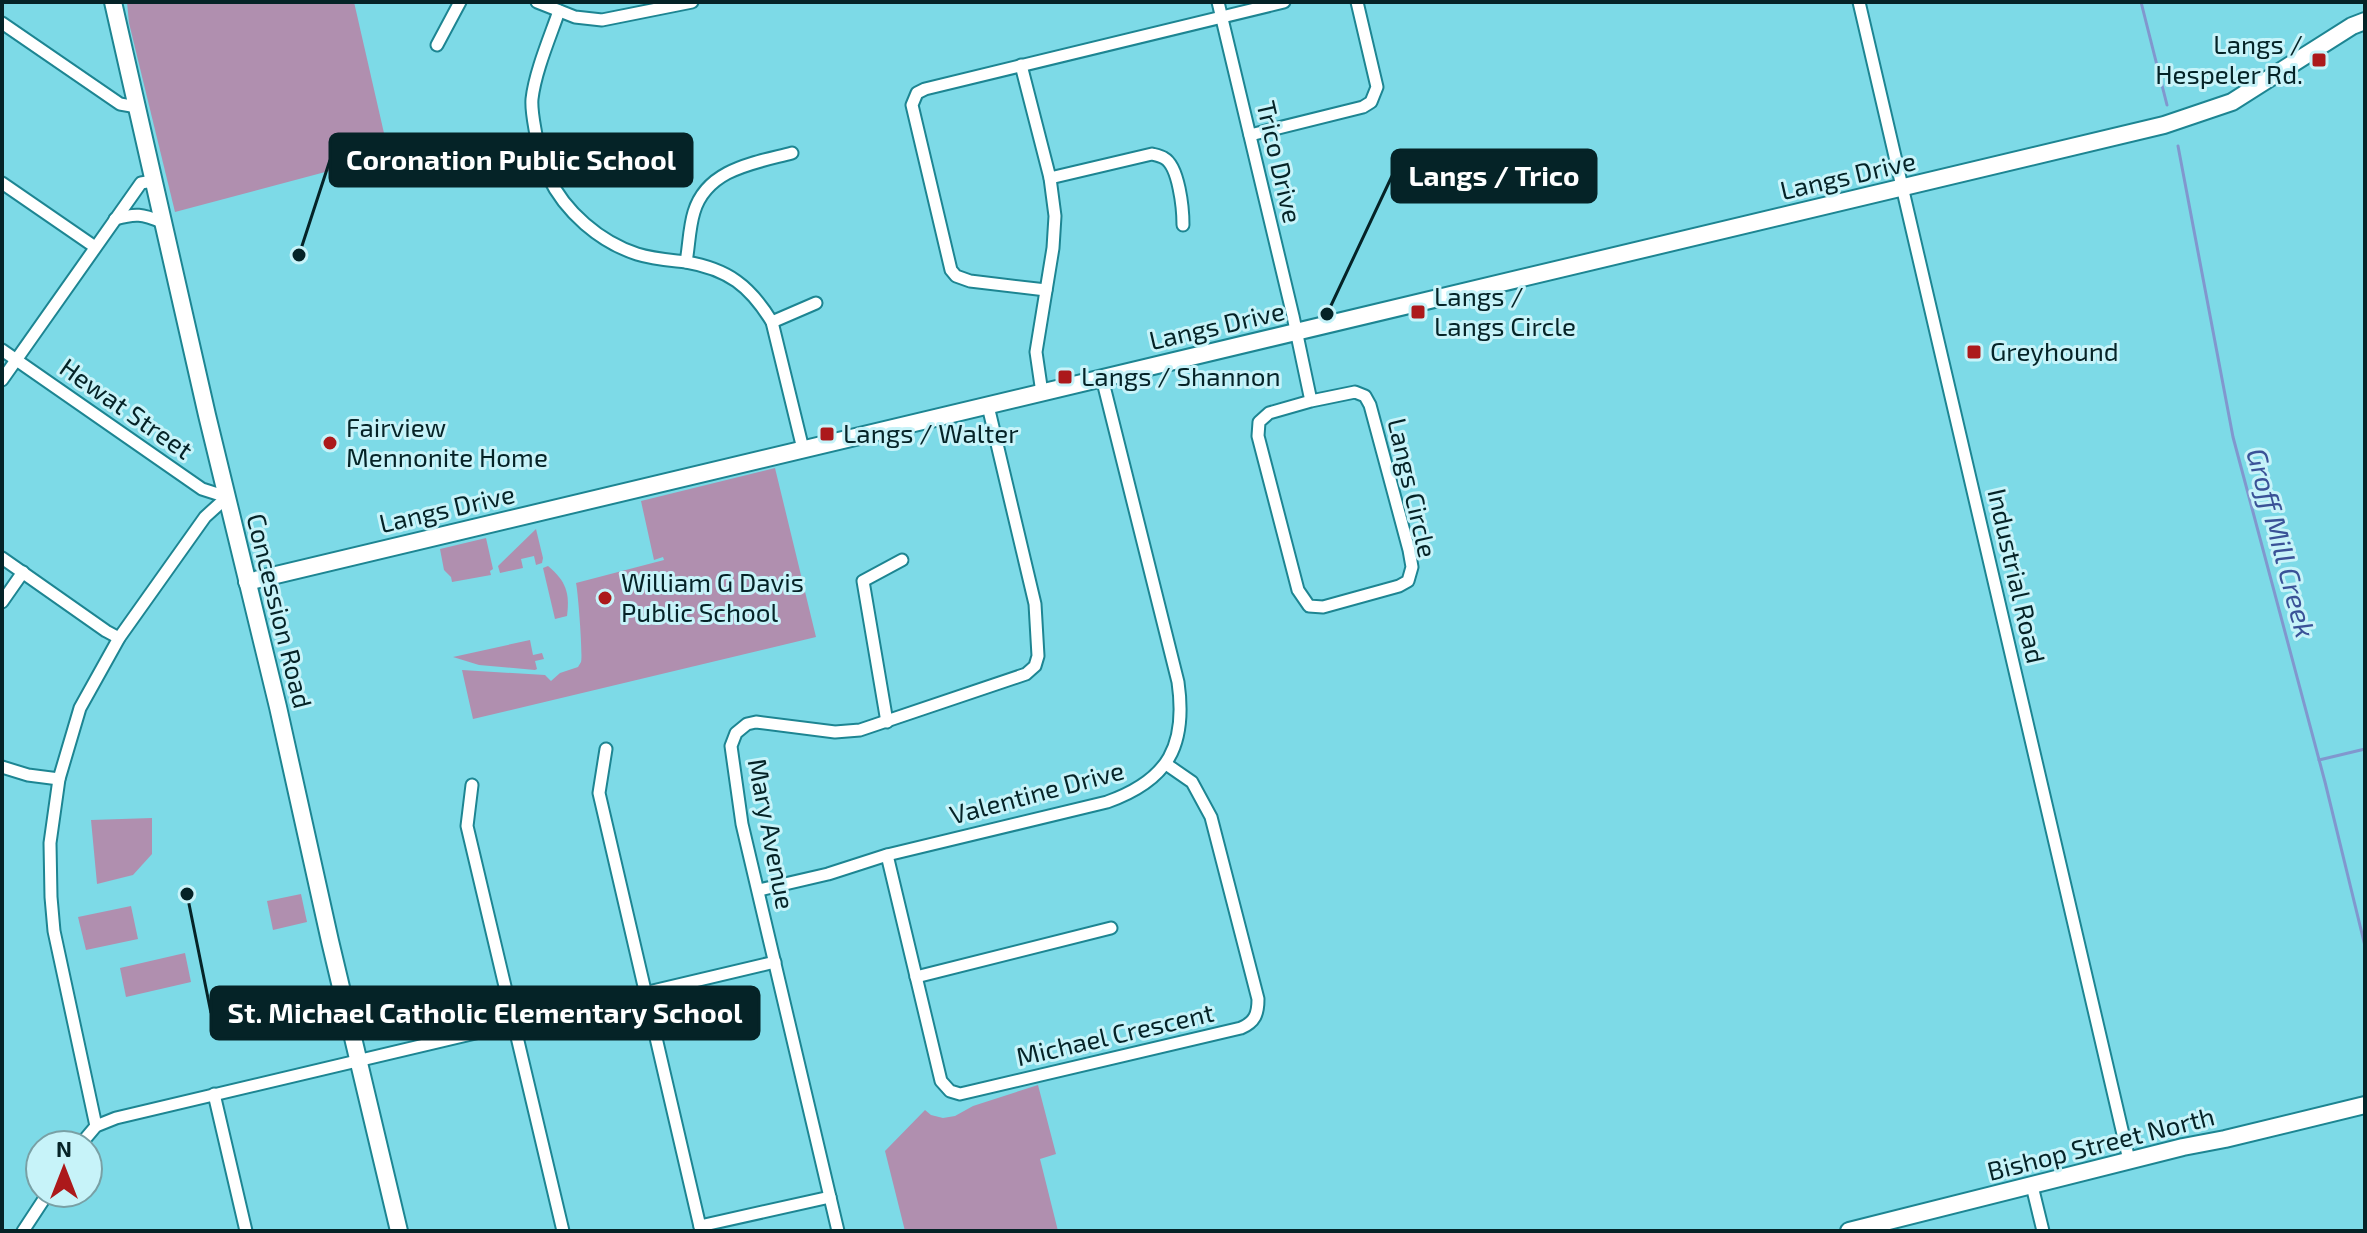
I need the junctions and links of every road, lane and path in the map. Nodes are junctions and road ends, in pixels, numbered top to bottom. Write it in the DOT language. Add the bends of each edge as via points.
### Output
graph roads {
  1 [pos="113,2"];
  2 [pos="460,2"];
  3 [pos="537,2"];
  4 [pos="692,2"];
  5 [pos="1218,2"];
  6 [pos="1284,2"];
  7 [pos="1357,2"];
  8 [pos="1859,2"];
  9 [pos="559,11"];
  10 [pos="1222,17"];
  11 [pos="2365,21"];
  12 [pos="2,23"];
  13 [pos="437,45"];
  14 [pos="1021,65"];
  15 [pos="137,107"];
  16 [pos="1250,135"];
  17 [pos="792,153"];
  18 [pos="1050,178"];
  19 [pos="153,181"];
  20 [pos="2,183"];
  21 [pos="1903,187"];
  22 [pos="114,219"];
  23 [pos="162,222"];
  24 [pos="1183,225"];
  25 [pos="95,247"];
  26 [pos="686,262"];
  27 [pos="1046,290"];
  28 [pos="816,303"];
  29 [pos="772,322"];
  30 [pos="1296,331"];
  31 [pos="2,350"];
  32 [pos="16,360"];
  33 [pos="1102,378"];
  34 [pos="2,380"];
  35 [pos="1042,393"];
  36 [pos="1311,401"];
  37 [pos="988,406"];
  38 [pos="803,449"];
  39 [pos="227,497"];
  40 [pos="2,558"];
  41 [pos="902,560"];
  42 [pos="23,572"];
  43 [pos="247,582"];
  44 [pos="2,602"];
  45 [pos="119,638"];
  46 [pos="887,722"];
  47 [pos="606,749"];
  48 [pos="1166,764"];
  49 [pos="2,767"];
  50 [pos="59,779"];
  51 [pos="472,785"];
  52 [pos="887,855"];
  53 [pos="759,890"];
  54 [pos="1111,928"];
  55 [pos="775,962"];
  56 [pos="916,977"];
  57 [pos="645,994"];
  58 [pos="513,1024"];
  59 [pos="360,1060"];
  60 [pos="214,1094"];
  61 [pos="2365,1105"];
  62 [pos="96,1126"];
  63 [pos="93,1129"];
  64 [pos="2129,1160"];
  65 [pos="2032,1186"];
  66 [pos="830,1197"];
  67 [pos="37,1209"];
  68 [pos="701,1229"];
  69 [pos="23,1231"];
  70 [pos="246,1231"];
  71 [pos="399,1231"];
  72 [pos="563,1231"];
  73 [pos="838,1231"];
  74 [pos="1849,1231"];
  75 [pos="2043,1231"];
  1 -- 15 [label="street, Concession Road"];
  2 -- 13 [label="street"];
  3 -- 9 [label="street"];
  4 -- 9 [label="street" via="602,20"];
  5 -- 10 [label="street, Trico Drive"];
  6 -- 10 [label="street"];
  7 -- 16 [label="street" via="1377,87 1371,102"];
  8 -- 21 [label="street, Industrial Road"];
  9 -- 26 [label="street" via="532,98 548,177 595,233 636,254"];
  10 -- 14 [label="street"];
  10 -- 16 [label="street, Trico Drive"];
  11 -- 21 [label="street, Langs Drive" via="2212,110"];
  12 -- 15 [label="street" via="120,104"];
  14 -- 18 [label="street"];
  14 -- 27 [label="street" via="920,90 912,105 951,270 970,281"];
  15 -- 19 [label="street, Concession Road"];
  16 -- 30 [label="street, Trico Drive"];
  17 -- 26 [label="street" via="724,173 704,190 694,211"];
  18 -- 24 [label="street" via="1152,154 1165,158 1173,167"];
  18 -- 27 [label="street" via="1055,233"];
  19 -- 22 [label="street" via="141,183"];
  19 -- 23 [label="street, Concession Road"];
  20 -- 25 [label="street"];
  21 -- 30 [label="street, Langs Drive"];
  21 -- 64 [label="street, Industrial Road"];
  22 -- 23 [label="street" via="132,214"];
  22 -- 25 [label="street"];
  23 -- 39 [label="street, Concession Road"];
  25 -- 32 [label="street"];
  26 -- 29 [label="street" via="732,277"];
  27 -- 35 [label="street" via="1036,352"];
  28 -- 29 [label="street"];
  29 -- 38 [label="street"];
  30 -- 33 [label="street, Langs Drive"];
  30 -- 36 [label="street"];
  31 -- 32 [label="street, Hewat Street"];
  32 -- 34 [label="street"];
  32 -- 39 [label="street, Hewat Street" via="202,489"];
  33 -- 35 [label="street, Langs Drive"];
  33 -- 48 [label="street, Valentine Drive" via="1178,682 1180,726"];
  35 -- 37 [label="street, Langs Drive"];
  36 -- 36 [label="street, Langs Circle" via="1269,413 1259,422 1258,436 1298,590 1309,606 1323,607 1399,586 1408,581 1412,567 1365,396 1355,392"];
  37 -- 38 [label="street, Langs Drive"];
  37 -- 46 [label="street, Mary Avenue" via="1029,570 1035,666 1026,674"];
  38 -- 43 [label="street, Langs Drive"];
  39 -- 43 [label="street, Concession Road"];
  39 -- 45 [label="street" via="205,517"];
  40 -- 42 [label="street"];
  41 -- 46 [label="street" via="863,581"];
  42 -- 44 [label="street"];
  42 -- 45 [label="street"];
  43 -- 59 [label="street, Concession Road"];
  45 -- 50 [label="street" via="80,708"];
  46 -- 53 [label="street, Mary Avenue" via="835,732 756,722 736,733 731,746 742,824"];
  47 -- 57 [label="street" via="599,793"];
  48 -- 52 [label="street, Valentine Drive" via="1139,788 1107,802"];
  48 -- 56 [label="street, Michael Crescent" via="1192,782 1211,817 1258,999 1256,1017 1249,1024 960,1094 941,1081"];
  49 -- 50 [label="street"];
  50 -- 62 [label="street" via="50,843 54,931"];
  51 -- 58 [label="street" via="467,826"];
  52 -- 53 [label="street, Valentine Drive"];
  52 -- 56 [label="street, Michael Crescent"];
  53 -- 55 [label="street, Mary Avenue"];
  54 -- 56 [label="street"];
  55 -- 57 [label="street"];
  55 -- 66 [label="street, Mary Avenue"];
  57 -- 58 [label="street"];
  57 -- 68 [label="street"];
  58 -- 59 [label="street"];
  58 -- 72 [label="street"];
  59 -- 60 [label="street"];
  59 -- 71 [label="street, Concession Road"];
  60 -- 62 [label="street"];
  60 -- 70 [label="street"];
  61 -- 64 [label="street, Bishop Street North"];
  62 -- 63 [label="street"];
  64 -- 65 [label="street, Bishop Street North"];
  65 -- 74 [label="street, Bishop Street North"];
  65 -- 75 [label="street"];
  66 -- 68 [label="street"];
  66 -- 73 [label="street, Mary Avenue"];
  67 -- 69 [label="street"];
}
